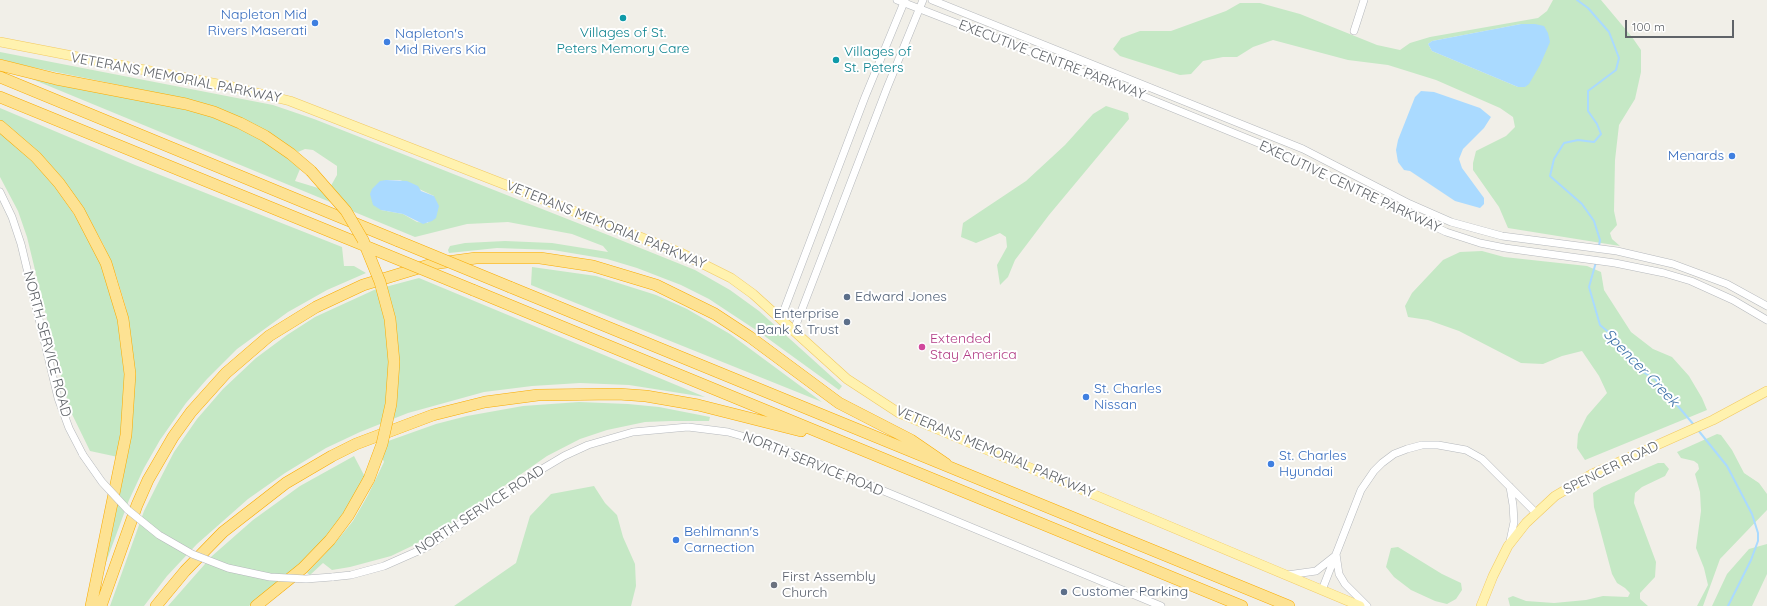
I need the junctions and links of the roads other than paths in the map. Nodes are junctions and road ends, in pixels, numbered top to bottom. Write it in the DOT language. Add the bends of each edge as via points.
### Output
graph roads {
  1 [pos="923,0"];
  2 [pos="932,0"];
  3 [pos="1364,0"];
  4 [pos="902,1"];
  5 [pos="919,9"];
  6 [pos="1354,31"];
  7 [pos="0,42"];
  8 [pos="0,65"];
  9 [pos="0,76"];
  10 [pos="0,97"];
  11 [pos="0,126"];
  12 [pos="0,192"];
  13 [pos="1767,306"];
  14 [pos="781,318"];
  15 [pos="1767,320"];
  16 [pos="794,330"];
  17 [pos="1767,391"];
  18 [pos="835,439"];
  19 [pos="946,464"];
  20 [pos="1510,486"];
  21 [pos="1536,513"];
  22 [pos="1508,546"];
  23 [pos="1336,554"];
  24 [pos="1286,575"];
  25 [pos="1322,590"];
  26 [pos="91,606"];
  27 [pos="100,606"];
  28 [pos="156,606"];
  29 [pos="256,606"];
  30 [pos="1161,606"];
  31 [pos="1242,606"];
  32 [pos="1289,606"];
  33 [pos="1360,606"];
  34 [pos="1367,606"];
  35 [pos="1481,606"];
  1 -- 5 [label="street"];
  2 -- 13 [label="street, EXECUTIVE CENTRE PARKWAY" via="1303,149 1451,222 1502,236 1616,251 1659,260 1727,284"];
  3 -- 6 [label="street"];
  4 -- 5 [label="street, EXECUTIVE CENTRE PARKWAY"];
  4 -- 14 [label="street"];
  5 -- 15 [label="street, EXECUTIVE CENTRE PARKWAY" via="1124,88 1289,156 1446,232 1504,248 1658,271 1691,281 1733,300"];
  5 -- 16 [label="street"];
  7 -- 14 [label="main road, VETERANS MEMORIAL PARKWAY" via="268,94 303,105 681,253 731,278"];
  8 -- 29 [label="highway, bridge" via="49,78 186,104 240,123 270,139 311,171 346,212 363,240 380,282 390,319 394,362 391,404 382,444 369,479 348,516 330,540 303,568"];
  9 -- 19 [label="highway, bridge"];
  10 -- 18 [label="highway, bridge"];
  11 -- 26 [label="highway" via="36,158 59,183 79,211 106,263 123,319 130,374 126,435"];
  12 -- 30 [label="street, NORTH SERVICE ROAD, bridge" via="21,244 58,398 69,428 84,455 102,482 128,510 159,535 217,565 270,578 306,579 352,575 384,566 426,547 532,475 588,445 633,432 688,427 728,432 773,445"];
  14 -- 16 [label="main road, VETERANS MEMORIAL PARKWAY"];
  16 -- 24 [label="main road, VETERANS MEMORIAL PARKWAY" via="847,379 899,413"];
  17 -- 21 [label="main road, SPENCER ROAD" via="1713,420 1586,477 1555,496"];
  18 -- 28 [label="highway" via="698,405 632,395 538,395 459,408 381,433 332,456 286,483 224,532 185,571"];
  18 -- 31 [label="highway"];
  19 -- 27 [label="highway" via="911,440 840,403 715,314 656,285 593,266 540,258 489,258 439,263 363,285 316,306 269,336 226,373 191,412 169,443 148,480"];
  19 -- 32 [label="highway"];
  20 -- 21 [label="street"];
  20 -- 22 [label="street" via="1514,522"];
  20 -- 23 [label="street" via="1482,459 1466,450 1438,445 1407,449 1382,463 1366,481"];
  21 -- 22 [label="main road, SPENCER ROAD"];
  22 -- 35 [label="main road, SPENCER ROAD"];
  23 -- 24 [label="street" via="1316,571"];
  23 -- 25 [label="street"];
  23 -- 34 [label="street" via="1345,584"];
  24 -- 25 [label="main road, VETERANS MEMORIAL PARKWAY"];
  25 -- 33 [label="main road, VETERANS MEMORIAL PARKWAY"];
}
